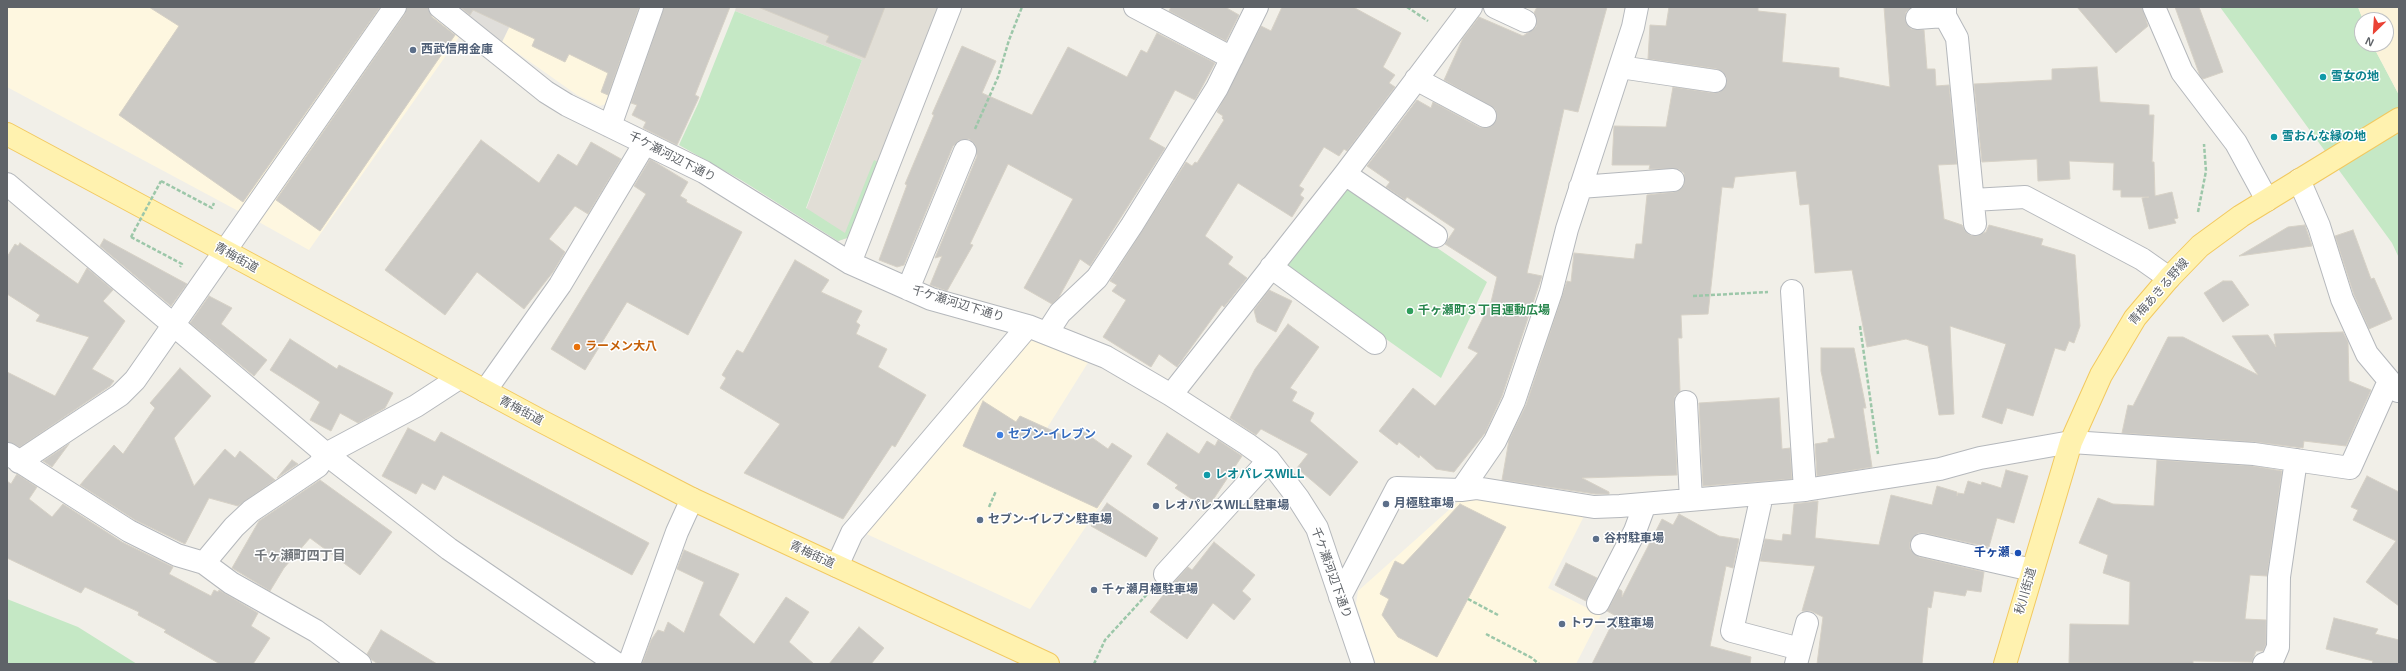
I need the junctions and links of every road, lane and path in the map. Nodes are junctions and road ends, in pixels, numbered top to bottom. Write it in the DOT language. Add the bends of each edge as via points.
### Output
graph roads {
  1 [pos="395,7"];
  2 [pos="440,7"];
  3 [pos="652,7"];
  4 [pos="950,7"];
  5 [pos="1022,7"];
  6 [pos="1135,7"];
  7 [pos="1257,7"];
  8 [pos="1471,7"];
  9 [pos="1495,7"];
  10 [pos="1637,7"];
  11 [pos="2154,7"];
  12 [pos="1945,12"];
  13 [pos="1917,18"];
  14 [pos="1525,21"];
  15 [pos="1232,58"];
  16 [pos="1620,68"];
  17 [pos="1416,78"];
  18 [pos="1715,81"];
  19 [pos="1485,116"];
  20 [pos="2399,119"];
  21 [pos="610,126"];
  22 [pos="7,134"];
  23 [pos="2204,141"];
  24 [pos="645,142"];
  25 [pos="965,152"];
  26 [pos="1345,174"];
  27 [pos="1673,180"];
  28 [pos="2299,180"];
  29 [pos="7,184"];
  30 [pos="1580,187"];
  31 [pos="1973,200"];
  32 [pos="2267,200"];
  33 [pos="214,203"];
  34 [pos="2198,212"];
  35 [pos="1975,224"];
  36 [pos="1436,236"];
  37 [pos="225,252"];
  38 [pos="850,263"];
  39 [pos="1272,267"];
  40 [pos="179,269"];
  41 [pos="2169,278"];
  42 [pos="908,289"];
  43 [pos="1792,291"];
  44 [pos="1693,296"];
  45 [pos="174,324"];
  46 [pos="1860,326"];
  47 [pos="1038,330"];
  48 [pos="1375,344"];
  49 [pos="459,378"];
  50 [pos="2394,387"];
  51 [pos="485,391"];
  52 [pos="1171,395"];
  53 [pos="1686,402"];
  54 [pos="2071,442"];
  55 [pos="326,454"];
  56 [pos="13,458"];
  57 [pos="1269,460"];
  58 [pos="2296,460"];
  59 [pos="1881,478"];
  60 [pos="1462,489"];
  61 [pos="1805,490"];
  62 [pos="996,491"];
  63 [pos="1762,495"];
  64 [pos="692,499"];
  65 [pos="1691,500"];
  66 [pos="1645,504"];
  67 [pos="989,507"];
  68 [pos="1922,545"];
  69 [pos="204,563"];
  70 [pos="2034,564"];
  71 [pos="837,566"];
  72 [pos="1165,574"];
  73 [pos="1340,596"];
  74 [pos="1468,599"];
  75 [pos="1598,603"];
  76 [pos="1498,615"];
  77 [pos="1807,623"];
  78 [pos="1486,634"];
  79 [pos="1798,656"];
  80 [pos="360,664"];
  81 [pos="617,664"];
  82 [pos="629,664"];
  83 [pos="1048,664"];
  84 [pos="1094,664"];
  85 [pos="1364,664"];
  86 [pos="1539,664"];
  87 [pos="2004,664"];
  88 [pos="2264,664"];
  1 -- 37 [label="street"];
  2 -- 21 [label="street, 千ケ瀬河辺下通り" via="546,92"];
  3 -- 21 [label="street"];
  4 -- 38 [label="street"];
  5 -- 25 [label="path" via="998,78"];
  6 -- 15 [label="street"];
  7 -- 15 [label="street"];
  8 -- 17 [label="street"];
  9 -- 14 [label="street"];
  10 -- 16 [label="street"];
  11 -- 32 [label="street" via="2182,72 2236,143"];
  12 -- 13 [label="street"];
  12 -- 31 [label="street" via="1957,38"];
  15 -- 47 [label="street" via="1217,88 1097,278"];
  16 -- 18 [label="street"];
  16 -- 30 [label="street"];
  17 -- 19 [label="street"];
  17 -- 26 [label="street"];
  20 -- 28 [label="main road, 青梅あきる野線"];
  21 -- 24 [label="street, 千ケ瀬河辺下通り"];
  22 -- 37 [label="main road, 青梅街道"];
  23 -- 34 [label="path" via="2206,171"];
  24 -- 38 [label="street, 千ケ瀬河辺下通り" via="754,201"];
  24 -- 51 [label="street" via="560,285"];
  25 -- 42 [label="street"];
  26 -- 36 [label="street"];
  26 -- 39 [label="street"];
  27 -- 30 [label="street"];
  28 -- 32 [label="main road, 青梅あきる野線"];
  28 -- 50 [label="street" via="2319,226 2342,299 2368,354"];
  29 -- 45 [label="street"];
  30 -- 60 [label="street" via="1551,292 1514,401 1495,441"];
  31 -- 35 [label="street"];
  31 -- 41 [label="street" via="2025,196 2142,259"];
  32 -- 41 [label="main road, 青梅あきる野線" via="2200,246"];
  33 -- 40 [label="path, bridge" via="212,208 161,180 131,237 182,264"];
  37 -- 45 [label="street"];
  37 -- 49 [label="main road, 青梅街道"];
  38 -- 42 [label="street, 千ケ瀬河辺下通り"];
  39 -- 48 [label="street"];
  39 -- 52 [label="street"];
  41 -- 54 [label="main road, 青梅あきる野線" via="2135,318 2117,346"];
  42 -- 47 [label="street, 千ケ瀬河辺下通り"];
  43 -- 44 [label="path"];
  43 -- 61 [label="street"];
  45 -- 55 [label="street"];
  45 -- 56 [label="street" via="136,380 120,396"];
  46 -- 59 [label="path"];
  47 -- 52 [label="street, 千ケ瀬河辺下通り" via="1106,357"];
  47 -- 71 [label="street" via="852,533"];
  49 -- 51 [label="main road, 青梅街道"];
  49 -- 55 [label="street" via="416,406"];
  50 -- 58 [label="street" via="2350,468"];
  51 -- 64 [label="main road, 青梅街道"];
  52 -- 57 [label="street, 千ケ瀬河辺下通り"];
  53 -- 65 [label="street"];
  54 -- 58 [label="street" via="2254,454"];
  54 -- 59 [label="street" via="1980,458 1940,469"];
  54 -- 70 [label="main road, 青梅あきる野線"];
  55 -- 69 [label="street" via="318,466 252,511 234,527"];
  55 -- 81 [label="street" via="449,549"];
  56 -- 69 [label="street" via="129,531 177,555"];
  57 -- 72 [label="street"];
  57 -- 73 [label="street, 千ケ瀬河辺下通り" via="1317,528"];
  58 -- 88 [label="street" via="2279,577 2278,647 2272,661"];
  59 -- 61 [label="street"];
  60 -- 66 [label="street" via="1476,488 1594,507"];
  60 -- 73 [label="street" via="1397,488"];
  61 -- 63 [label="street"];
  62 -- 67 [label="path"];
  63 -- 65 [label="street"];
  63 -- 79 [label="street" via="1732,631"];
  64 -- 71 [label="main road, 青梅街道"];
  64 -- 82 [label="street" via="677,532"];
  65 -- 66 [label="street"];
  66 -- 75 [label="street" via="1635,531"];
  68 -- 70 [label="street"];
  69 -- 80 [label="street" via="231,583 316,631"];
  70 -- 87 [label="main road, 秋川街道"];
  71 -- 83 [label="main road, 青梅街道"];
  72 -- 84 [label="path" via="1106,640"];
  73 -- 85 [label="street, 千ケ瀬河辺下通り"];
  74 -- 76 [label="path"];
  77 -- 79 [label="street"];
  78 -- 86 [label="path"];
}
